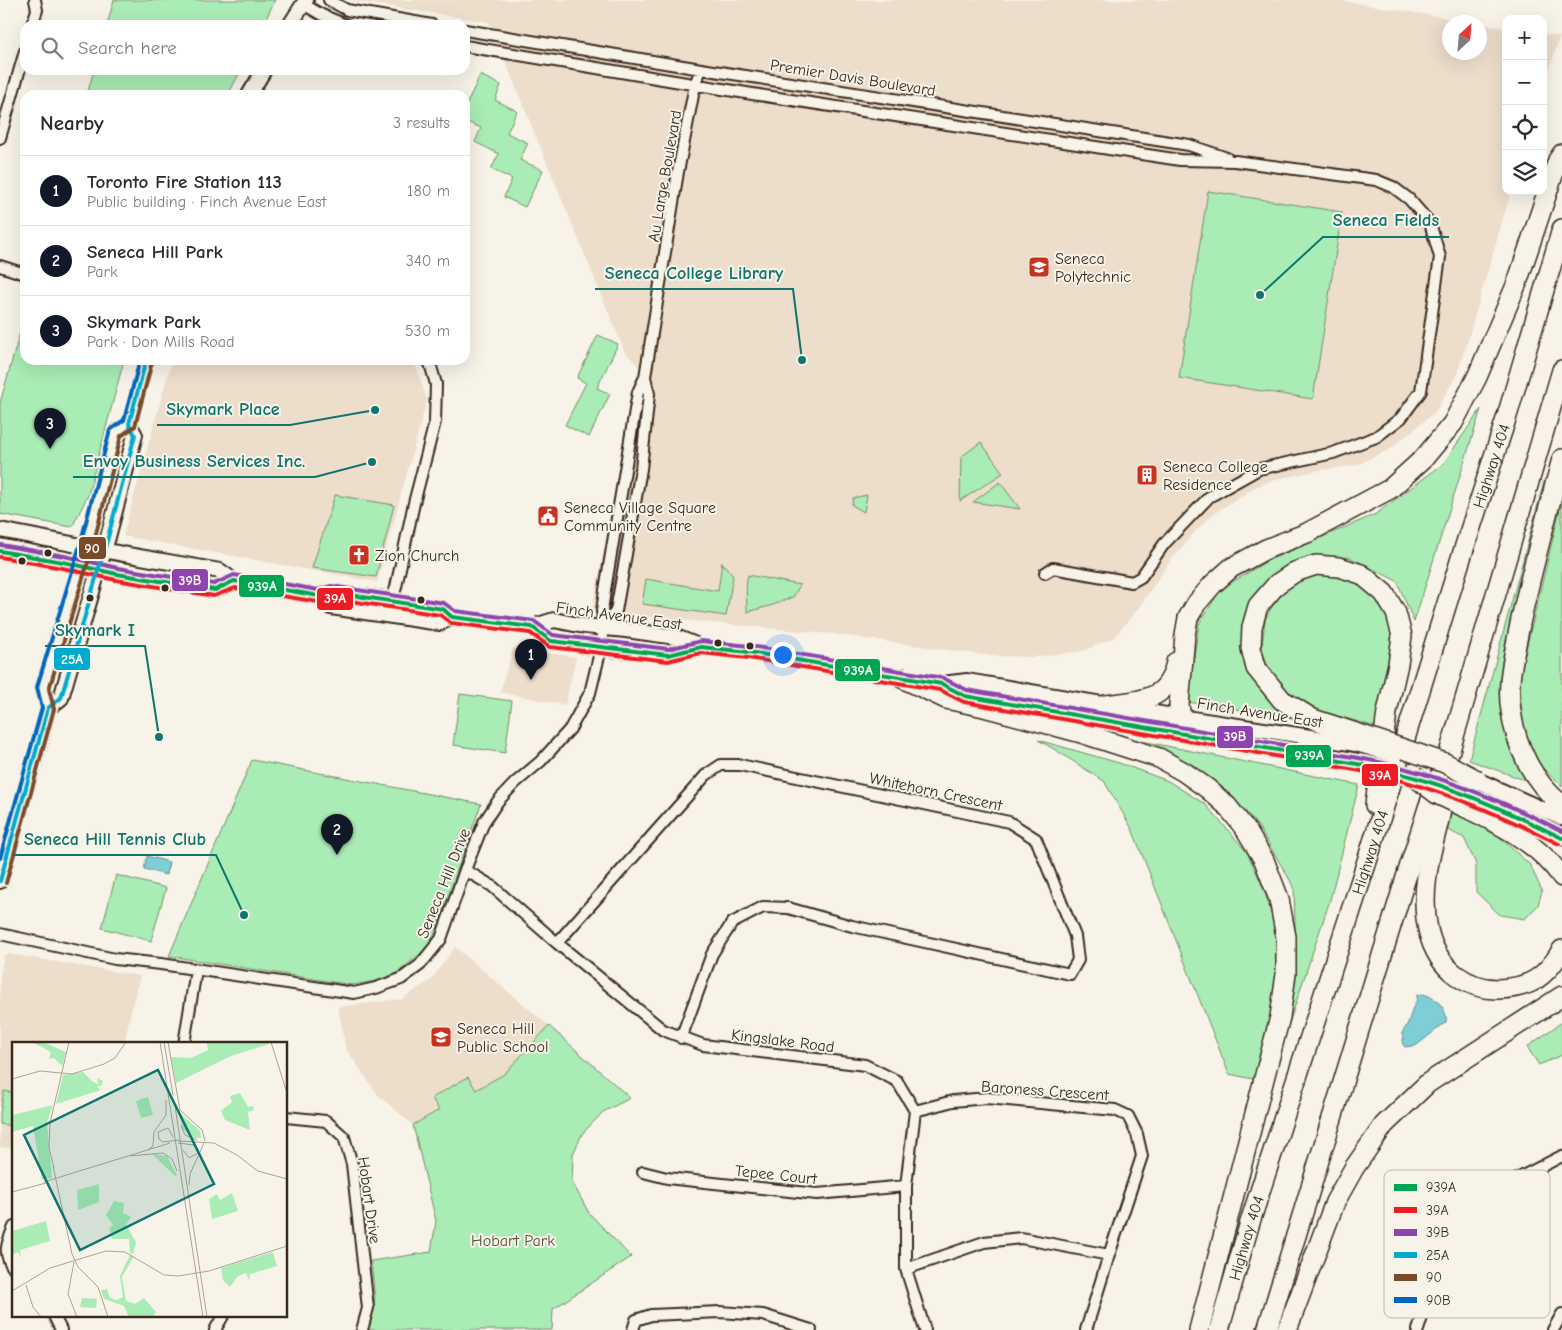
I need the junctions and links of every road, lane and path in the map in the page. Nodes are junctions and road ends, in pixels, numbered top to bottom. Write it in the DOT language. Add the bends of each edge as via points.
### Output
graph roads {
  1 [pos="35,0"];
  2 [pos="329,0"];
  3 [pos="304,2"];
  4 [pos="34,20"];
  5 [pos="293,20"];
  6 [pos="334,20"];
  7 [pos="404,20"];
  8 [pos="470,31"];
  9 [pos="470,47"];
  10 [pos="20,68"];
  11 [pos="701,69"];
  12 [pos="261,75"];
  13 [pos="695,85"];
  14 [pos="252,90"];
  15 [pos="0,138"];
  16 [pos="1562,154"];
  17 [pos="1235,161"];
  18 [pos="1562,229"];
  19 [pos="0,266"];
  20 [pos="20,272"];
  21 [pos="145,365"];
  22 [pos="430,365"];
  23 [pos="1562,370"];
  24 [pos="645,378"];
  25 [pos="129,424"];
  26 [pos="1562,459"];
  27 [pos="0,530"];
  28 [pos="86,547"];
  29 [pos="104,550"];
  30 [pos="0,551"];
  31 [pos="80,565"];
  32 [pos="98,569"];
  33 [pos="1045,573"];
  34 [pos="234,581"];
  35 [pos="318,596"];
  36 [pos="392,600"];
  37 [pos="452,617"];
  38 [pos="532,627"];
  39 [pos="604,628"];
  40 [pos="1184,635"];
  41 [pos="701,647"];
  42 [pos="601,648"];
  43 [pos="902,678"];
  44 [pos="942,684"];
  45 [pos="1106,705"];
  46 [pos="48,708"];
  47 [pos="1181,717"];
  48 [pos="1211,738"];
  49 [pos="1357,739"];
  50 [pos="1450,750"];
  51 [pos="1414,776"];
  52 [pos="1468,793"];
  53 [pos="1562,805"];
  54 [pos="1562,818"];
  55 [pos="1562,838"];
  56 [pos="1369,855"];
  57 [pos="465,870"];
  58 [pos="1562,877"];
  59 [pos="0,881"];
  60 [pos="0,934"];
  61 [pos="557,943"];
  62 [pos="1562,950"];
  63 [pos="196,970"];
  64 [pos="1562,996"];
  65 [pos="681,1038"];
  66 [pos="184,1042"];
  67 [pos="915,1111"];
  68 [pos="288,1117"];
  69 [pos="1562,1156"];
  70 [pos="1535,1170"];
  71 [pos="643,1172"];
  72 [pos="906,1186"];
  73 [pos="12,1232"];
  74 [pos="1109,1255"];
  75 [pos="12,1266"];
  76 [pos="906,1269"];
  77 [pos="1562,1314"];
  78 [pos="55,1318"];
  79 [pos="222,1318"];
  80 [pos="1422,1318"];
  81 [pos="62,1330"];
  82 [pos="215,1330"];
  83 [pos="362,1330"];
  84 [pos="633,1330"];
  85 [pos="811,1330"];
  86 [pos="924,1330"];
  87 [pos="1086,1330"];
  88 [pos="1199,1330"];
  89 [pos="1220,1330"];
  90 [pos="1268,1330"];
  91 [pos="1287,1330"];
  92 [pos="1418,1330"];
  93 [pos="1553,1330"];
  1 -- 4 [label="street" via="37,10"];
  2 -- 7 [label="street" via="347,10"];
  3 -- 5 [label="main road"];
  3 -- 6 [label="street"];
  8 -- 11 [label="street, Premier Davis Boulevard"];
  9 -- 13 [label="street, Premier Davis Boulevard"];
  10 -- 15 [label="street"];
  11 -- 13 [label="street, Au Large Boulevard"];
  11 -- 17 [label="street, Premier Davis Boulevard" via="1189,145"];
  12 -- 14 [label="main road"];
  13 -- 17 [label="street, Premier Davis Boulevard" via="1180,160"];
  13 -- 24 [label="street, Au Large Boulevard"];
  16 -- 40 [label="highway" via="1517,283 1477,378 1453,423 1424,458 1390,489 1231,568 1196,604"];
  17 -- 33 [label="street, Premier Davis Boulevard" via="1376,180 1409,198 1430,223 1440,257 1421,391 1401,418 1376,437 1333,453 1259,469 1209,497 1164,544 1141,577 1132,582 1053,568"];
  18 -- 56 [label="highway, Highway 404" via="1507,416"];
  19 -- 20 [label="street"];
  21 -- 25 [label="main road"];
  22 -- 36 [label="street" via="436,384 436,422"];
  23 -- 50 [label="highway"];
  24 -- 39 [label="street, Au Large Boulevard" via="638,392 605,590"];
  24 -- 39 [label="street, Au Large Boulevard" via="649,394 641,469 616,611"];
  25 -- 28 [label="main road" via="116,432"];
  25 -- 29 [label="main road" via="136,435"];
  26 -- 53 [label="highway" via="1532,566 1510,680 1510,710 1528,765 1540,783"];
  27 -- 28 [label="main road, Finch Avenue East"];
  28 -- 29 [label="main road, Finch Avenue East"];
  28 -- 31 [label="main road"];
  29 -- 32 [label="main road"];
  29 -- 34 [label="main road, Finch Avenue East" via="220,571"];
  30 -- 31 [label="main road"];
  31 -- 32 [label="main road"];
  31 -- 46 [label="main road" via="43,689"];
  32 -- 34 [label="main road" via="215,590"];
  32 -- 46 [label="main road" via="61,698"];
  34 -- 35 [label="main road, Finch Avenue East"];
  35 -- 36 [label="main road, Finch Avenue East" via="330,592"];
  35 -- 37 [label="main road, Finch Avenue East" via="331,607 380,615 440,623"];
  36 -- 37 [label="main road, Finch Avenue East" via="443,609"];
  37 -- 38 [label="main road, Finch Avenue East"];
  38 -- 39 [label="main road, Finch Avenue East" via="554,620"];
  38 -- 42 [label="main road, Finch Avenue East" via="551,641"];
  39 -- 41 [label="main road, Finch Avenue East" via="676,637"];
  39 -- 42 [label="street, Seneca Hill Drive"];
  40 -- 45 [label="highway" via="1172,675 1159,694"];
  40 -- 47 [label="highway"];
  41 -- 42 [label="main road, Finch Avenue East" via="668,655"];
  41 -- 43 [label="main road, Finch Avenue East" via="828,664"];
  42 -- 57 [label="street, Seneca Hill Drive" via="590,693 570,729 498,801 484,822"];
  43 -- 44 [label="main road, Finch Avenue East"];
  43 -- 88 [label="highway" via="946,699 1078,732 1159,758 1184,772 1227,806 1264,860 1281,908 1286,937 1286,974 1280,1016"];
  44 -- 45 [label="main road, Finch Avenue East" via="968,681"];
  44 -- 48 [label="main road, Finch Avenue East" via="964,696"];
  45 -- 47 [label="main road, Finch Avenue East"];
  46 -- 59 [label="main road"];
  47 -- 48 [label="highway" via="1189,727"];
  47 -- 49 [label="main road, Finch Avenue East"];
  48 -- 51 [label="main road, Finch Avenue East, bridge" via="1357,762"];
  49 -- 52 [label="highway, bridge" via="1445,763"];
  49 -- 56 [label="highway" via="1313,719 1282,700 1256,668 1252,627 1258,606 1276,584 1295,572 1316,565 1339,567 1360,574 1384,592 1396,612 1402,636 1387,712"];
  50 -- 62 [label="highway" via="1427,874 1425,916 1431,944 1448,969 1463,980 1486,989 1512,988 1534,982 1553,966"];
  50 -- 90 [label="highway" via="1403,887"];
  51 -- 52 [label="highway, bridge" via="1437,794"];
  52 -- 54 [label="main road"];
  52 -- 55 [label="main road"];
  52 -- 58 [label="highway" via="1486,818 1530,843"];
  56 -- 89 [label="highway, Highway 404" via="1251,1219"];
  57 -- 61 [label="street, Kingslake Road" via="492,886"];
  57 -- 63 [label="street, Seneca Hill Drive" via="440,939 420,965 401,979 354,993"];
  60 -- 63 [label="street, Seneca Hill Drive" via="115,959"];
  61 -- 65 [label="street, Kingslake Road" via="663,1030"];
  61 -- 65 [label="street, Whitehorn Crescent" via="706,775 721,765 740,765 1009,822 1036,839 1075,936 1078,960 1070,974 852,926 788,908 763,907 732,923 712,954"];
  63 -- 66 [label="street"];
  64 -- 91 [label="highway" via="1428,1083 1384,1125 1354,1168 1336,1202"];
  65 -- 67 [label="street, Kingslake Road" via="703,1045 865,1065 897,1081"];
  67 -- 72 [label="street"];
  67 -- 74 [label="street, Baroness Crescent" via="953,1101 987,1098 1115,1110 1128,1116 1137,1134 1142,1156"];
  68 -- 83 [label="street, Hobart Drive" via="326,1121 344,1137 352,1164 368,1308"];
  69 -- 70 [label="street"];
  71 -- 72 [label="street, Tepee Court" via="667,1178 817,1194"];
  72 -- 76 [label="street"];
  73 -- 75 [label="street" via="6,1253"];
  74 -- 76 [label="street" via="1021,1238 984,1242"];
  74 -- 87 [label="street, Baroness Crescent"];
  76 -- 86 [label="street"];
  77 -- 93 [label="street"];
  78 -- 81 [label="street"];
  79 -- 82 [label="street"];
  80 -- 92 [label="street"];
  84 -- 85 [label="street" via="636,1320 651,1316 720,1312 763,1315"];
}
